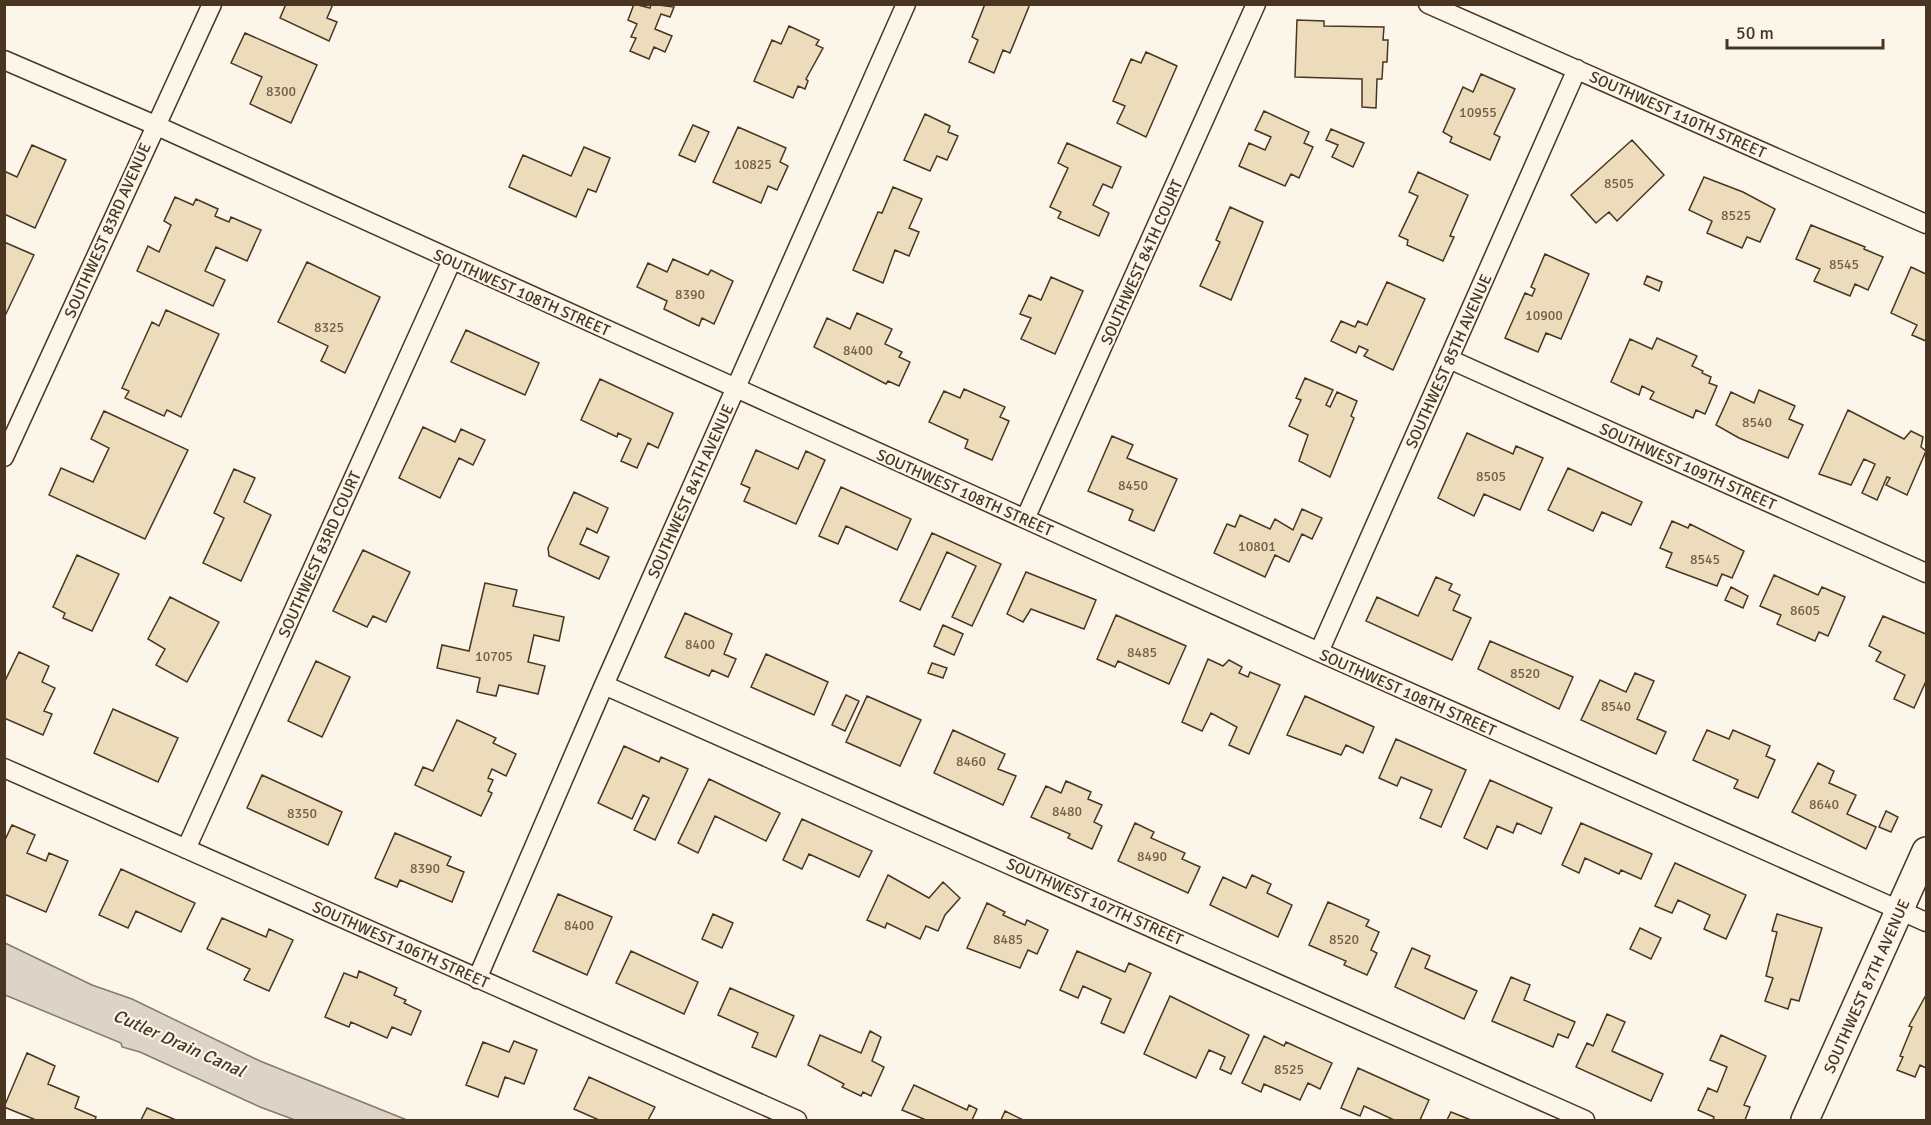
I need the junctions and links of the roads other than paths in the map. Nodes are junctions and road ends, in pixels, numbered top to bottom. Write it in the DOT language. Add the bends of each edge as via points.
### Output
graph roads {
  1 [pos="212,4"];
  2 [pos="906,4"];
  3 [pos="1256,4"];
  4 [pos="1428,4"];
  5 [pos="4,60"];
  6 [pos="1577,69"];
  7 [pos="155,125"];
  8 [pos="1926,224"];
  9 [pos="452,260"];
  10 [pos="1449,359"];
  11 [pos="736,389"];
  12 [pos="4,457"];
  13 [pos="1025,519"];
  14 [pos="1926,573"];
  15 [pos="1319,652"];
  16 [pos="604,685"];
  17 [pos="4,768"];
  18 [pos="186,849"];
  19 [pos="1926,851"];
  20 [pos="1900,910"];
  21 [pos="1926,922"];
  22 [pos="477,979"];
  23 [pos="797,1120"];
  24 [pos="1586,1120"];
  25 [pos="1805,1120"];
  1 -- 7 [label="street, SOUTHWEST 83RD AVENUE"];
  2 -- 11 [label="street, SOUTHWEST 84TH AVENUE"];
  3 -- 13 [label="street, SOUTHWEST 84TH COURT"];
  4 -- 6 [label="street, SOUTHWEST 110TH STREET"];
  5 -- 7 [label="street, SOUTHWEST 108TH STREET"];
  6 -- 8 [label="street, SOUTHWEST 110TH STREET"];
  6 -- 10 [label="street, SOUTHWEST 85TH AVENUE"];
  7 -- 9 [label="street, SOUTHWEST 108TH STREET"];
  7 -- 12 [label="street, SOUTHWEST 83RD AVENUE"];
  9 -- 11 [label="street, SOUTHWEST 108TH STREET"];
  9 -- 18 [label="street, SOUTHWEST 83RD COURT"];
  10 -- 14 [label="street, SOUTHWEST 109TH STREET"];
  10 -- 15 [label="street, SOUTHWEST 85TH AVENUE"];
  11 -- 13 [label="street, SOUTHWEST 108TH STREET"];
  11 -- 16 [label="street, SOUTHWEST 84TH AVENUE"];
  13 -- 15 [label="street, SOUTHWEST 108TH STREET"];
  15 -- 20 [label="street, SOUTHWEST 108TH STREET"];
  16 -- 22 [label="street, SOUTHWEST 84TH AVENUE"];
  16 -- 24 [label="street, SOUTHWEST 107TH STREET"];
  17 -- 18 [label="street, SOUTHWEST 106TH STREET"];
  18 -- 22 [label="street, SOUTHWEST 106TH STREET"];
  19 -- 20 [label="main road, SOUTHWEST 87TH AVENUE"];
  20 -- 21 [label="street, SOUTHWEST 108TH STREET"];
  20 -- 25 [label="main road, SOUTHWEST 87TH AVENUE"];
  22 -- 23 [label="street, SOUTHWEST 106TH STREET"];
}
